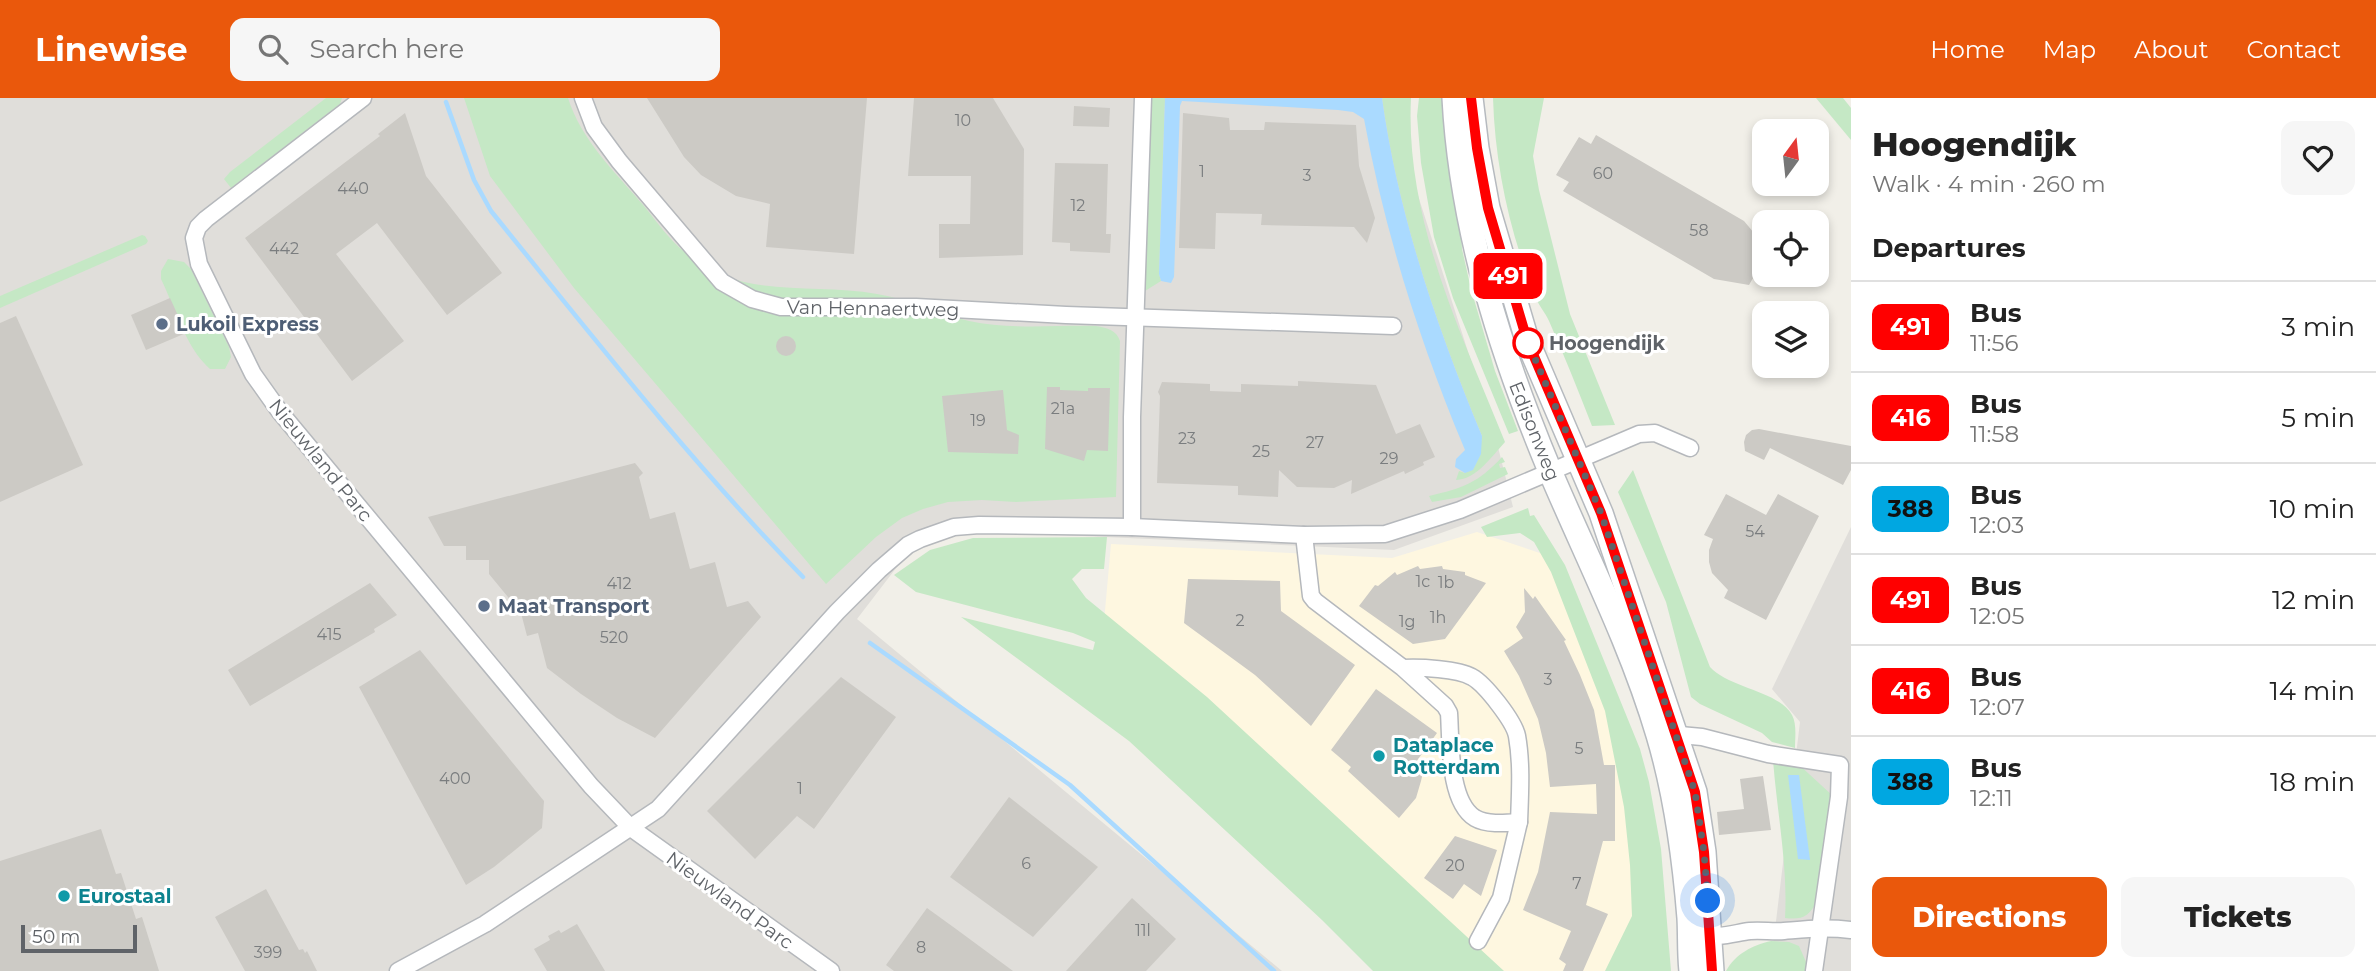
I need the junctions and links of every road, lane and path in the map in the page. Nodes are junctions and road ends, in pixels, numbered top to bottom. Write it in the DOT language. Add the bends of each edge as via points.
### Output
graph roads {
  1 [pos="363,98"];
  2 [pos="583,98"];
  3 [pos="1143,98"];
  4 [pos="1454,98"];
  5 [pos="1471,98"];
  6 [pos="1135,316"];
  7 [pos="1393,326"];
  8 [pos="1689,448"];
  9 [pos="1578,459"];
  10 [pos="1550,471"];
  11 [pos="1132,527"];
  12 [pos="1304,536"];
  13 [pos="1403,668"];
  14 [pos="1665,739"];
  15 [pos="1519,822"];
  16 [pos="631,828"];
  17 [pos="1821,927"];
  18 [pos="1851,930"];
  19 [pos="1700,932"];
  20 [pos="1478,941"];
  21 [pos="397,971"];
  22 [pos="831,971"];
  23 [pos="1691,971"];
  24 [pos="1712,971"];
  25 [pos="1814,971"];
  1 -- 16 [label="street, Nieuwland Parc" via="198,227 194,238 199,264 253,374 280,412"];
  2 -- 6 [label="street, Van Hennaertweg" via="594,127 619,161 722,282 752,299 781,307"];
  3 -- 6 [label="street"];
  4 -- 10 [label="main road, Edisonweg" via="1461,174 1483,282 1496,330"];
  5 -- 9 [label="main road, Edisonweg" via="1488,208 1527,340"];
  6 -- 7 [label="street, Van Hennaertweg"];
  6 -- 11 [label="street"];
  8 -- 9 [label="street" via="1655,433 1639,434"];
  9 -- 10 [label="street"];
  9 -- 14 [label="main road, Edisonweg" via="1601,513"];
  10 -- 12 [label="street" via="1460,510 1385,534"];
  10 -- 14 [label="main road, Edisonweg"];
  11 -- 12 [label="street"];
  11 -- 16 [label="street" via="954,527 908,545 837,611 658,808"];
  12 -- 13 [label="street" via="1311,596"];
  13 -- 15 [label="street" via="1449,713 1453,771 1458,796 1467,811 1476,819"];
  13 -- 15 [label="street" via="1425,666 1472,677 1501,706 1517,737"];
  14 -- 17 [label="street" via="1702,737 1768,754 1840,765"];
  14 -- 19 [label="main road"];
  14 -- 19 [label="main road, Edisonweg" via="1695,792 1704,852"];
  15 -- 20 [label="street" via="1501,898"];
  16 -- 21 [label="street" via="485,923"];
  16 -- 22 [label="street, Nieuwland Parc"];
  17 -- 18 [label="street"];
  17 -- 19 [label="street"];
  17 -- 25 [label="street"];
  19 -- 23 [label="main road"];
  19 -- 24 [label="main road"];
}
